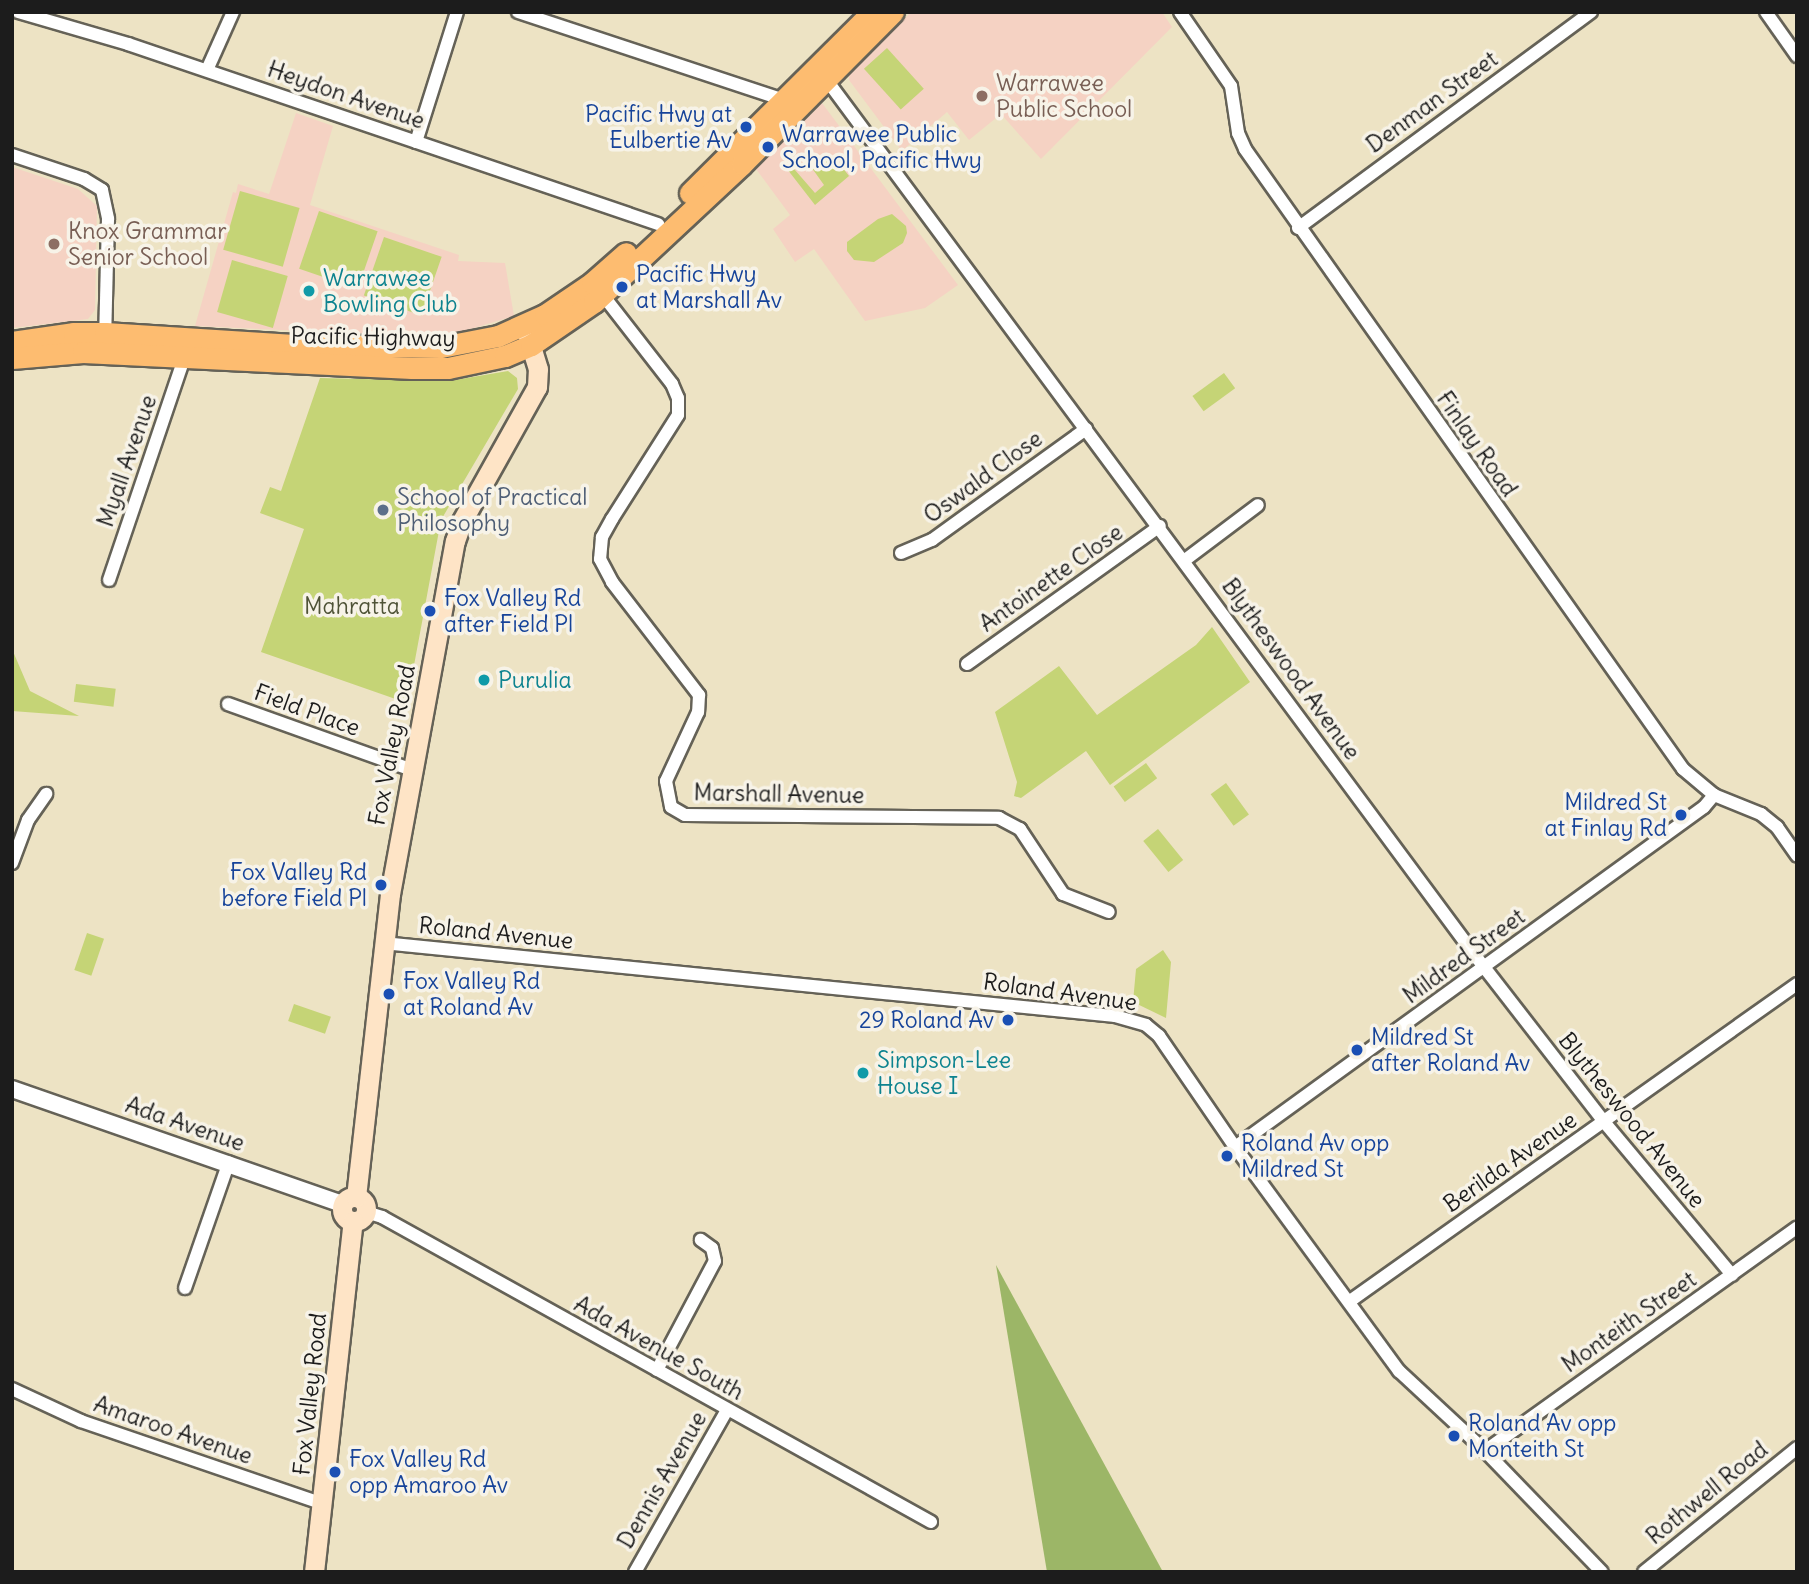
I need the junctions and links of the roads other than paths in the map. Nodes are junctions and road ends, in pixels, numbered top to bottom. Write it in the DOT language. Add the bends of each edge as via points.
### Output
graph roads {
  1 [pos="18,12"];
  2 [pos="233,12"];
  3 [pos="457,12"];
  4 [pos="519,12"];
  5 [pos="872,12"];
  6 [pos="893,12"];
  7 [pos="1180,12"];
  8 [pos="1591,12"];
  9 [pos="1766,13"];
  10 [pos="1797,56"];
  11 [pos="207,71"];
  12 [pos="826,79"];
  13 [pos="791,104"];
  14 [pos="416,142"];
  15 [pos="12,155"];
  16 [pos="658,224"];
  17 [pos="1298,228"];
  18 [pos="602,294"];
  19 [pos="528,335"];
  20 [pos="12,342"];
  21 [pos="105,343"];
  22 [pos="185,356"];
  23 [pos="12,358"];
  24 [pos="1086,429"];
  25 [pos="1258,505"];
  26 [pos="1160,526"];
  27 [pos="901,553"];
  28 [pos="1185,560"];
  29 [pos="109,580"];
  30 [pos="967,664"];
  31 [pos="228,704"];
  32 [pos="412,769"];
  33 [pos="46,794"];
  34 [pos="1714,795"];
  35 [pos="1797,856"];
  36 [pos="12,863"];
  37 [pos="1109,912"];
  38 [pos="383,943"];
  39 [pos="1485,968"];
  40 [pos="1797,984"];
  41 [pos="12,1088"];
  42 [pos="1605,1123"];
  43 [pos="1235,1147"];
  44 [pos="229,1162"];
  45 [pos="354,1208"];
  46 [pos="1797,1228"];
  47 [pos="701,1240"];
  48 [pos="1732,1275"];
  49 [pos="185,1287"];
  50 [pos="1350,1301"];
  51 [pos="657,1370"];
  52 [pos="12,1389"];
  53 [pos="727,1410"];
  54 [pos="1797,1448"];
  55 [pos="1485,1451"];
  56 [pos="323,1504"];
  57 [pos="931,1522"];
  58 [pos="314,1572"];
  59 [pos="635,1572"];
  60 [pos="1602,1572"];
  61 [pos="1644,1572"];
  1 -- 11 [label="street, Heydon Avenue"];
  2 -- 11 [label="street"];
  3 -- 14 [label="street"];
  4 -- 13 [label="street"];
  5 -- 13 [label="highway, Pacific Highway"];
  6 -- 12 [label="highway, Pacific Highway"];
  7 -- 17 [label="street, Finlay Road" via="1225,74 1245,149"];
  8 -- 17 [label="street, Denman Street"];
  9 -- 10 [label="street"];
  11 -- 14 [label="street, Heydon Avenue"];
  12 -- 13 [label="highway, Pacific Highway"];
  12 -- 24 [label="street, Blytheswood Avenue"];
  13 -- 16 [label="highway, Pacific Highway"];
  13 -- 18 [label="highway, Pacific Highway"];
  14 -- 16 [label="street, Heydon Avenue"];
  15 -- 21 [label="street" via="84,179 102,190 108,219"];
  16 -- 19 [label="highway, Pacific Highway"];
  17 -- 34 [label="street, Finlay Road" via="1683,769"];
  18 -- 19 [label="highway, Pacific Highway"];
  18 -- 37 [label="street, Marshall Avenue" via="678,398 678,415 602,537 600,559 612,582 699,695 698,712 666,780 671,807 685,815 999,818 1020,829 1063,894"];
  19 -- 21 [label="highway, Pacific Highway" via="414,348"];
  19 -- 22 [label="highway, Pacific Highway" via="502,357 448,368"];
  19 -- 32 [label="main road, Fox Valley Road" via="538,369 536,391 455,541"];
  20 -- 21 [label="highway, Pacific Highway" via="74,332"];
  21 -- 22 [label="highway, Pacific Highway"];
  21 -- 23 [label="highway, Pacific Highway"];
  22 -- 29 [label="street, Myall Avenue"];
  24 -- 26 [label="street, Blytheswood Avenue"];
  24 -- 27 [label="street, Oswald Close" via="932,540"];
  25 -- 28 [label="street"];
  26 -- 28 [label="street, Blytheswood Avenue"];
  26 -- 30 [label="street, Antoinette Close"];
  28 -- 39 [label="street, Blytheswood Avenue"];
  31 -- 32 [label="street, Field Place"];
  32 -- 38 [label="main road, Fox Valley Road"];
  33 -- 36 [label="street" via="27,820"];
  34 -- 35 [label="street, Finlay Road" via="1761,814 1777,827"];
  34 -- 39 [label="street, Mildred Street" via="1704,807"];
  38 -- 43 [label="street, Roland Avenue" via="1128,1018 1159,1036"];
  38 -- 45 [label="main road, Fox Valley Road"];
  39 -- 42 [label="street, Blytheswood Avenue"];
  39 -- 43 [label="street, Mildred Street"];
  40 -- 42 [label="street, Berilda Avenue"];
  41 -- 44 [label="street, Ada Avenue"];
  42 -- 48 [label="street, Blytheswood Avenue"];
  42 -- 50 [label="street, Berilda Avenue"];
  43 -- 50 [label="street, Roland Avenue"];
  44 -- 45 [label="street, Ada Avenue"];
  44 -- 49 [label="street"];
  45 -- 51 [label="street, Ada Avenue South" via="382,1217"];
  45 -- 56 [label="main road, Fox Valley Road"];
  46 -- 48 [label="street, Monteith Street"];
  47 -- 51 [label="street" via="712,1248 715,1261"];
  48 -- 55 [label="street, Monteith Street"];
  50 -- 55 [label="street, Roland Avenue" via="1399,1371"];
  51 -- 53 [label="street, Ada Avenue South"];
  52 -- 56 [label="street, Amaroo Avenue" via="81,1421"];
  53 -- 57 [label="street, Ada Avenue South"];
  53 -- 59 [label="street, Dennis Avenue"];
  54 -- 61 [label="street, Rothwell Road"];
  55 -- 60 [label="street, Roland Avenue"];
  56 -- 58 [label="main road, Fox Valley Road"];
}
